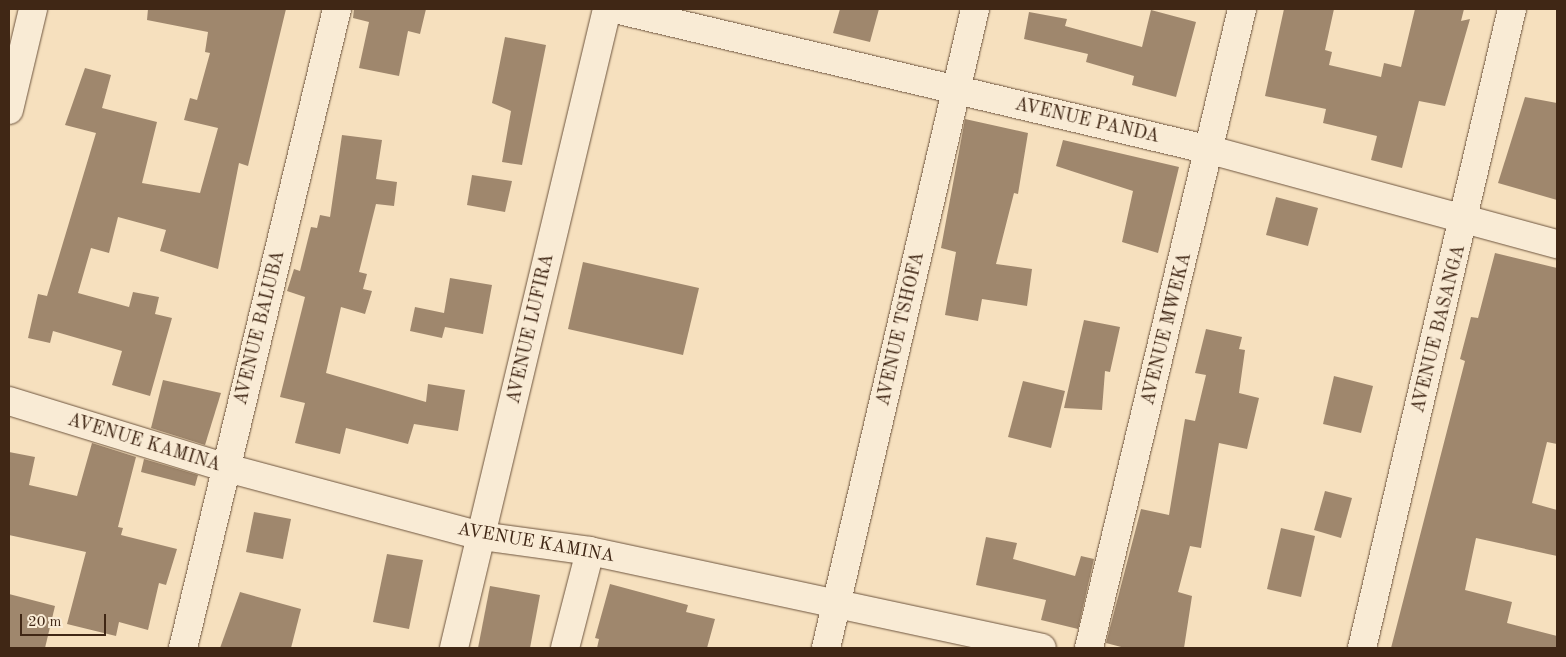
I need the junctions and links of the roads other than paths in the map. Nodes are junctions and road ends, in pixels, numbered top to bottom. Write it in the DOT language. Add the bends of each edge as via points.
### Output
graph roads {
  1 [pos="33,9"];
  2 [pos="337,9"];
  3 [pos="607,9"];
  4 [pos="614,9"];
  5 [pos="975,9"];
  6 [pos="1242,9"];
  7 [pos="1512,9"];
  8 [pos="703,19"];
  9 [pos="957,90"];
  10 [pos="9,110"];
  11 [pos="1210,150"];
  12 [pos="1465,222"];
  13 [pos="1557,244"];
  14 [pos="9,401"];
  15 [pos="227,468"];
  16 [pos="481,536"];
  17 [pos="590,551"];
  18 [pos="836,604"];
  19 [pos="183,648"];
  20 [pos="454,648"];
  21 [pos="565,648"];
  22 [pos="826,648"];
  23 [pos="1042,648"];
  24 [pos="1088,648"];
  25 [pos="1362,648"];
  1 -- 10 [label="street"];
  2 -- 15 [label="street, AVENUE BALUBA"];
  3 -- 16 [label="street, AVENUE LUFIRA"];
  4 -- 8 [label="street, AVENUE PANDA"];
  5 -- 9 [label="street, AVENUE TSHOFA"];
  6 -- 11 [label="street, AVENUE MWEKA"];
  7 -- 12 [label="street, AVENUE BASANGA"];
  8 -- 9 [label="street, AVENUE PANDA"];
  9 -- 11 [label="street, AVENUE PANDA"];
  9 -- 18 [label="street, AVENUE TSHOFA"];
  11 -- 12 [label="street, AVENUE PANDA"];
  11 -- 24 [label="street, AVENUE MWEKA"];
  12 -- 13 [label="street, AVENUE PANDA"];
  12 -- 25 [label="street, AVENUE BASANGA"];
  14 -- 15 [label="street, AVENUE KAMINA"];
  15 -- 16 [label="street, AVENUE KAMINA"];
  15 -- 19 [label="street, AVENUE BALUBA"];
  16 -- 17 [label="street, AVENUE KAMINA"];
  16 -- 20 [label="street, AVENUE LUFIRA"];
  17 -- 18 [label="street, AVENUE KAMINA"];
  17 -- 21 [label="street"];
  18 -- 22 [label="street, AVENUE TSHOFA"];
  18 -- 23 [label="street, AVENUE KAMINA"];
}
